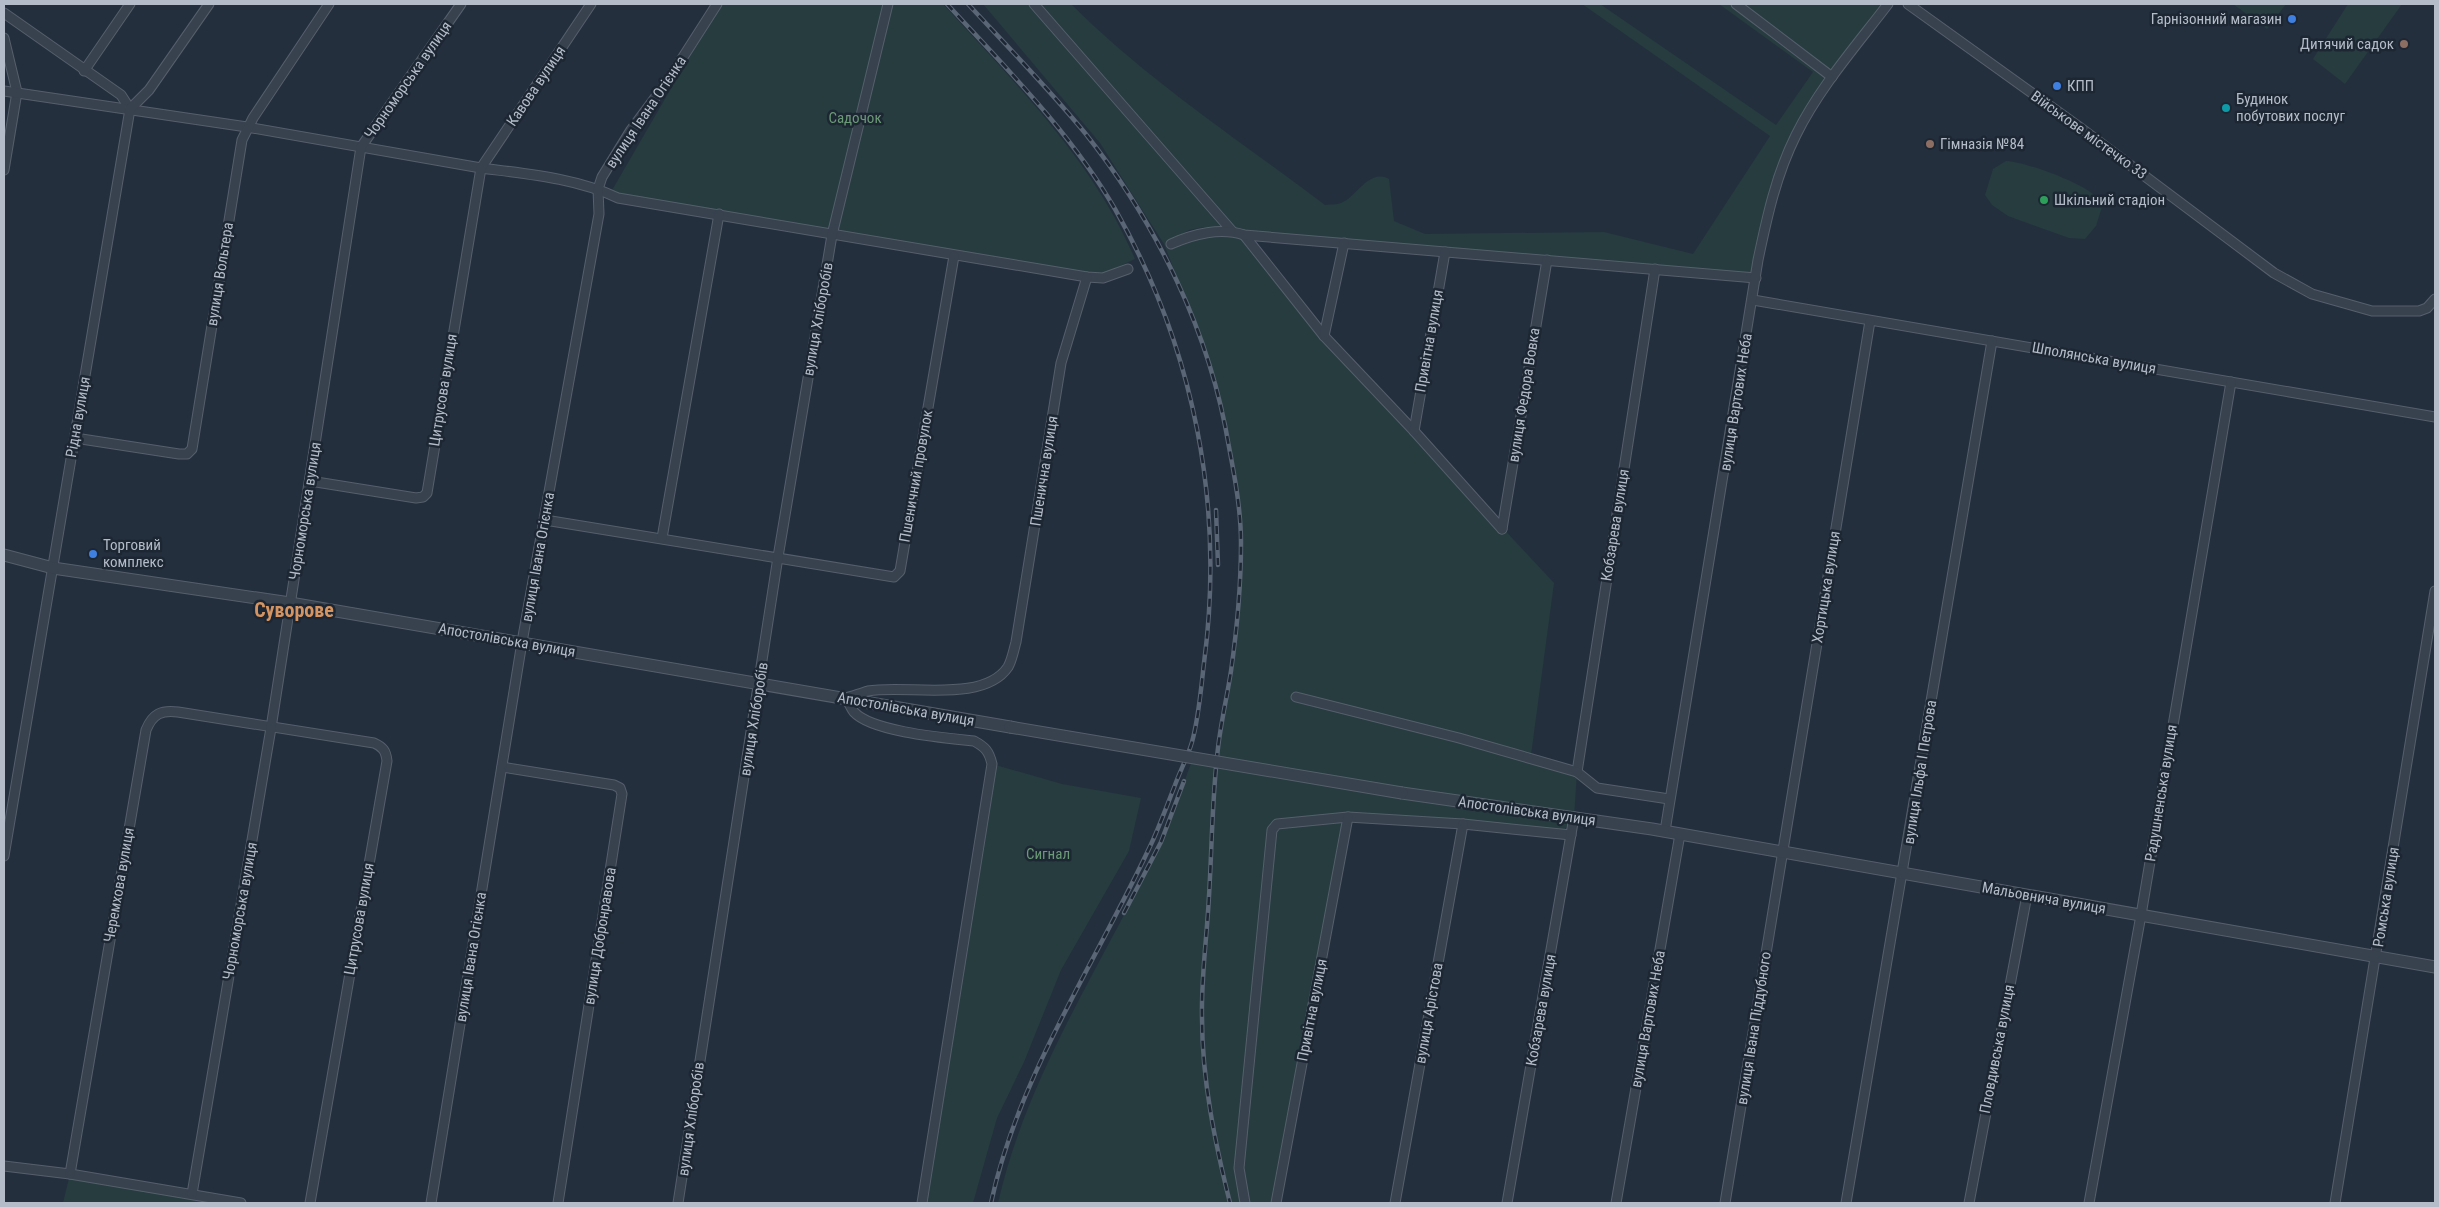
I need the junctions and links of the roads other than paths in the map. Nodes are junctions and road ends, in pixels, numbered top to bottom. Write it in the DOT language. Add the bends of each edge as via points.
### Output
graph roads {
  1 [pos="130,4"];
  2 [pos="209,4"];
  3 [pos="329,4"];
  4 [pos="460,4"];
  5 [pos="592,4"];
  6 [pos="718,4"];
  7 [pos="888,4"];
  8 [pos="1034,4"];
  9 [pos="1736,4"];
  10 [pos="1888,4"];
  11 [pos="1908,4"];
  12 [pos="4,13"];
  13 [pos="4,38"];
  14 [pos="84,71"];
  15 [pos="1832,77"];
  16 [pos="4,91"];
  17 [pos="17,92"];
  18 [pos="130,109"];
  19 [pos="246,128"];
  20 [pos="361,147"];
  21 [pos="481,168"];
  22 [pos="4,170"];
  23 [pos="598,189"];
  24 [pos="719,214"];
  25 [pos="1232,231"];
  26 [pos="832,235"];
  27 [pos="1244,235"];
  28 [pos="1344,243"];
  29 [pos="1171,244"];
  30 [pos="1445,252"];
  31 [pos="954,256"];
  32 [pos="1547,260"];
  33 [pos="1128,269"];
  34 [pos="1655,270"];
  35 [pos="1087,277"];
  36 [pos="1756,278"];
  37 [pos="2435,299"];
  38 [pos="1753,300"];
  39 [pos="1870,321"];
  40 [pos="1324,336"];
  41 [pos="1992,341"];
  42 [pos="2231,382"];
  43 [pos="2435,417"];
  44 [pos="1414,431"];
  45 [pos="75,438"];
  46 [pos="310,481"];
  47 [pos="545,520"];
  48 [pos="662,538"];
  49 [pos="4,555"];
  50 [pos="778,557"];
  51 [pos="53,568"];
  52 [pos="2435,591"];
  53 [pos="290,603"];
  54 [pos="522,642"];
  55 [pos="760,684"];
  56 [pos="1296,697"];
  57 [pos="846,698"];
  58 [pos="270,728"];
  59 [pos="502,767"];
  60 [pos="1577,772"];
  61 [pos="1669,799"];
  62 [pos="1348,817"];
  63 [pos="1574,817"];
  64 [pos="1463,824"];
  65 [pos="1652,829"];
  66 [pos="1665,831"];
  67 [pos="1680,834"];
  68 [pos="1571,836"];
  69 [pos="1782,853"];
  70 [pos="4,856"];
  71 [pos="1903,875"];
  72 [pos="2027,895"];
  73 [pos="2141,915"];
  74 [pos="2377,956"];
  75 [pos="2435,967"];
  76 [pos="4,1166"];
  77 [pos="70,1174"];
  78 [pos="192,1194"];
  79 [pos="241,1203"];
  80 [pos="310,1203"];
  81 [pos="431,1203"];
  82 [pos="558,1203"];
  83 [pos="678,1203"];
  84 [pos="922,1203"];
  85 [pos="1245,1203"];
  86 [pos="1276,1203"];
  87 [pos="1395,1203"];
  88 [pos="1507,1203"];
  89 [pos="1616,1203"];
  90 [pos="1725,1203"];
  91 [pos="1846,1203"];
  92 [pos="1968,1203"];
  93 [pos="2089,1203"];
  94 [pos="2335,1203"];
  1 -- 14 [label="street"];
  2 -- 18 [label="street" via="149,90"];
  3 -- 19 [label="street, вулиця Вольтера"];
  4 -- 20 [label="street, Чорноморська вулиця"];
  5 -- 21 [label="street, Кавова вулиця"];
  6 -- 23 [label="street, вулиця Івана Огієнка" via="631,130"];
  7 -- 26 [label="street, вулиця Хліборобів"];
  8 -- 25 [label="street"];
  9 -- 15 [label="street"];
  10 -- 15 [label="street, вулиця Вартових Неба"];
  11 -- 37 [label="street, Військове містечко 33" via="2082,128 2281,277 2312,294 2372,311 2419,311"];
  12 -- 14 [label="street"];
  13 -- 17 [label="street"];
  14 -- 18 [label="street" via="121,94"];
  15 -- 36 [label="street, вулиця Вартових Неба" via="1810,109 1786,157 1772,197"];
  16 -- 17 [label="street"];
  17 -- 18 [label="street"];
  17 -- 22 [label="street"];
  18 -- 19 [label="street"];
  18 -- 45 [label="street, Рідна вулиця"];
  19 -- 20 [label="street"];
  19 -- 45 [label="street, вулиця Вольтера" via="192,449 187,454 179,454"];
  20 -- 21 [label="street"];
  20 -- 46 [label="street, Чорноморська вулиця"];
  21 -- 23 [label="street"];
  21 -- 46 [label="street, Цитрусова вулиця" via="426,494 416,498"];
  23 -- 24 [label="street" via="618,198"];
  23 -- 47 [label="street, вулиця Івана Огієнка" via="599,214"];
  24 -- 26 [label="street"];
  24 -- 48 [label="street"];
  25 -- 27 [label="street"];
  25 -- 29 [label="street" via="1205,233"];
  26 -- 31 [label="street"];
  26 -- 50 [label="street, вулиця Хліборобів"];
  27 -- 28 [label="street"];
  27 -- 40 [label="street"];
  28 -- 30 [label="street"];
  28 -- 40 [label="street"];
  30 -- 32 [label="street"];
  30 -- 44 [label="street, Привітна вулиця"];
  31 -- 35 [label="street"];
  31 -- 50 [label="street, Пшеничний провулок" via="900,571 894,577 886,577"];
  32 -- 34 [label="street"];
  32 -- 44 [label="street, вулиця Федора Вовка" via="1502,529"];
  33 -- 35 [label="street" via="1103,278"];
  34 -- 36 [label="street"];
  34 -- 60 [label="street, Кобзарева вулиця"];
  35 -- 57 [label="street, Пшенична вулиця" via="1061,363 1016,642 1008,667 995,679 977,687 869,691"];
  36 -- 38 [label="street, вулиця Вартових Неба"];
  38 -- 39 [label="street, Шполянська вулиця"];
  38 -- 61 [label="street, вулиця Вартових Неба"];
  39 -- 41 [label="street, Шполянська вулиця"];
  39 -- 69 [label="street, Хортицька вулиця"];
  40 -- 44 [label="street"];
  41 -- 42 [label="street, Шполянська вулиця"];
  41 -- 71 [label="street, вулиця Ільфа І Петрова"];
  42 -- 43 [label="street, Шполянська вулиця"];
  42 -- 73 [label="street, Радушненська вулиця"];
  45 -- 51 [label="street, Рідна вулиця"];
  46 -- 53 [label="street, Чорноморська вулиця"];
  47 -- 48 [label="street"];
  47 -- 54 [label="street, вулиця Івана Огієнка"];
  48 -- 50 [label="street"];
  49 -- 51 [label="street, Апостолівська вулиця"];
  50 -- 55 [label="street, вулиця Хліборобів"];
  51 -- 53 [label="street, Апостолівська вулиця"];
  51 -- 70 [label="street, Рідна вулиця"];
  52 -- 74 [label="street, Ромська вулиця"];
  53 -- 54 [label="street, Апостолівська вулиця"];
  53 -- 58 [label="street, Чорноморська вулиця"];
  54 -- 55 [label="street, Апостолівська вулиця"];
  54 -- 59 [label="street, вулиця Івана Огієнка"];
  55 -- 57 [label="street, Апостолівська вулиця"];
  55 -- 83 [label="street, вулиця Хліборобів"];
  56 -- 60 [label="street"];
  57 -- 63 [label="street, Апостолівська вулиця, bridge" via="1402,793"];
  57 -- 84 [label="street" via="855,712 890,729 974,741 984,747 992,764"];
  58 -- 77 [label="street, Черемхова вулиця" via="167,711 157,713 148,725"];
  58 -- 78 [label="street, Чорноморська вулиця"];
  58 -- 80 [label="street, Цитрусова вулиця" via="374,743 383,748 387,761"];
  59 -- 81 [label="street, вулиця Івана Огієнка"];
  59 -- 82 [label="street, вулиця Добронравова" via="614,785 622,794"];
  60 -- 61 [label="street" via="1597,788 1610,792"];
  61 -- 66 [label="street, вулиця Вартових Неба"];
  62 -- 64 [label="street"];
  62 -- 85 [label="street" via="1277,824 1272,830 1239,1168"];
  62 -- 86 [label="street, Привітна вулиця"];
  63 -- 65 [label="street, Апостолівська вулиця"];
  63 -- 68 [label="street, Кобзарева вулиця"];
  64 -- 68 [label="street"];
  64 -- 87 [label="street, вулиця Арістова"];
  65 -- 66 [label="street, Мальовнича вулиця"];
  66 -- 67 [label="street, Мальовнича вулиця"];
  67 -- 69 [label="street, Мальовнича вулиця"];
  67 -- 89 [label="street, вулиця Вартових Неба"];
  68 -- 88 [label="street, Кобзарева вулиця"];
  69 -- 71 [label="street, Мальовнича вулиця"];
  69 -- 90 [label="street, вулиця Івана Піддубного"];
  71 -- 72 [label="street, Мальовнича вулиця"];
  71 -- 91 [label="street, вулиця Ільфа І Петрова"];
  72 -- 73 [label="street, Мальовнича вулиця"];
  72 -- 92 [label="street, Пловдивська вулиця"];
  73 -- 74 [label="street, Мальовнича вулиця"];
  73 -- 93 [label="street, Радушненська вулиця"];
  74 -- 75 [label="street, Мальовнича вулиця"];
  74 -- 94 [label="street, Ромська вулиця"];
  76 -- 77 [label="street"];
  77 -- 78 [label="street"];
  78 -- 79 [label="street"];
}
